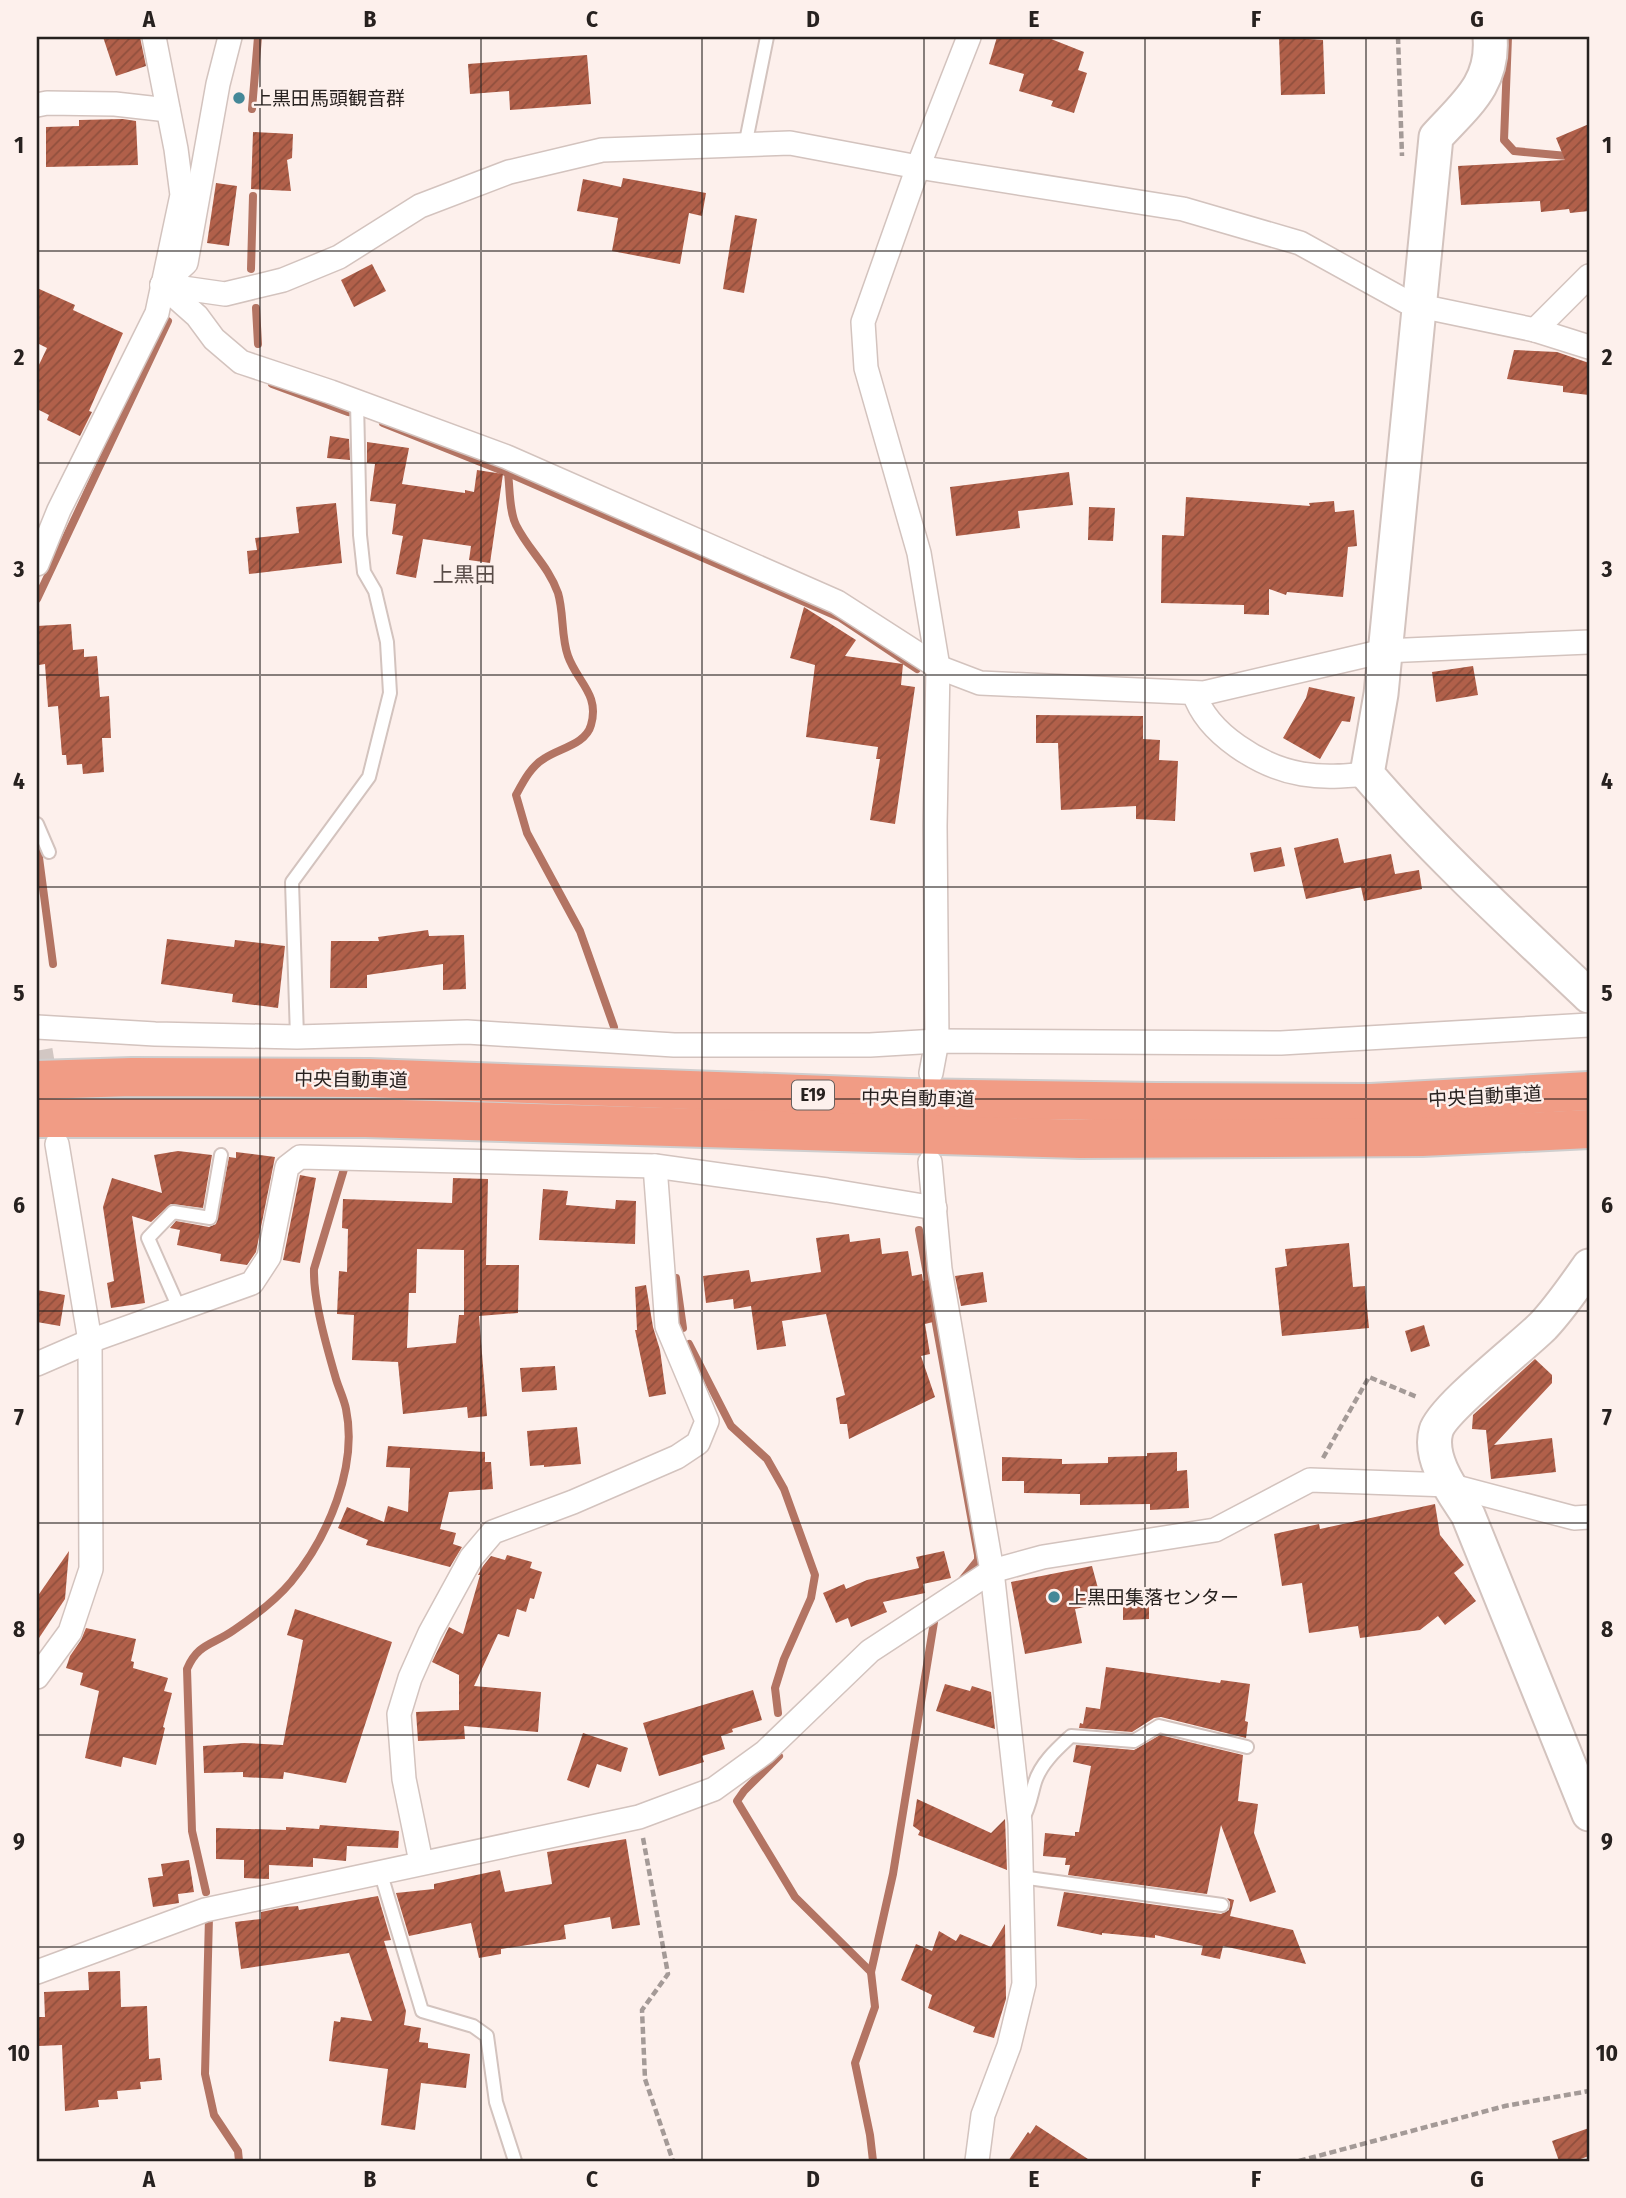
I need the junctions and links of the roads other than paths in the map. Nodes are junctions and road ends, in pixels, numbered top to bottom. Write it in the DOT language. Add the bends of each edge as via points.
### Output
graph roads {
  1 [pos="154,37"];
  2 [pos="230,37"];
  3 [pos="767,37"];
  4 [pos="969,37"];
  5 [pos="1490,37"];
  6 [pos="37,105"];
  7 [pos="168,110"];
  8 [pos="746,146"];
  9 [pos="918,167"];
  10 [pos="1589,276"];
  11 [pos="162,285"];
  12 [pos="1420,306"];
  13 [pos="1535,330"];
  14 [pos="1589,347"];
  15 [pos="357,402"];
  16 [pos="37,564"];
  17 [pos="1589,642"];
  18 [pos="1384,651"];
  19 [pos="938,667"];
  20 [pos="1194,693"];
  21 [pos="1367,774"];
  22 [pos="37,824"];
  23 [pos="49,852"];
  24 [pos="1589,996"];
  25 [pos="37,1018"];
  26 [pos="1589,1025"];
  27 [pos="37,1027"];
  28 [pos="298,1037"];
  29 [pos="937,1041"];
  30 [pos="39,1065"];
  31 [pos="931,1073"];
  32 [pos="1589,1091"];
  33 [pos="1589,1129"];
  34 [pos="47,1131"];
  35 [pos="221,1155"];
  36 [pos="930,1162"];
  37 [pos="655,1166"];
  38 [pos="934,1208"];
  39 [pos="1589,1266"];
  40 [pos="179,1308"];
  41 [pos="90,1341"];
  42 [pos="37,1364"];
  43 [pos="1449,1485"];
  44 [pos="1589,1517"];
  45 [pos="992,1572"];
  46 [pos="37,1677"];
  47 [pos="1247,1747"];
  48 [pos="1589,1814"];
  49 [pos="1020,1823"];
  50 [pos="421,1863"];
  51 [pos="380,1871"];
  52 [pos="1021,1877"];
  53 [pos="1222,1905"];
  54 [pos="37,1972"];
  55 [pos="514,2161"];
  56 [pos="977,2161"];
  1 -- 7 [label="street"];
  2 -- 11 [label="street" via="186,262"];
  3 -- 8 [label="lane"];
  4 -- 9 [label="street"];
  5 -- 12 [label="street" via="1491,54 1480,88 1436,137"];
  6 -- 7 [label="street" via="115,104"];
  7 -- 11 [label="street" via="181,195"];
  8 -- 9 [label="street" via="790,143"];
  8 -- 11 [label="street" via="602,150 509,172 420,206 339,257 283,280 225,294"];
  9 -- 12 [label="street" via="1183,209 1300,243"];
  9 -- 19 [label="street" via="863,322 866,368 919,553"];
  10 -- 13 [label="street"];
  11 -- 15 [label="street" via="241,362"];
  11 -- 16 [label="street" via="152,326 59,510"];
  12 -- 13 [label="street"];
  12 -- 18 [label="street"];
  13 -- 14 [label="street"];
  15 -- 19 [label="street" via="507,457 837,602"];
  15 -- 28 [label="lane" via="360,535 365,572 375,591 387,642 390,693 369,777 292,882"];
  17 -- 18 [label="street"];
  18 -- 20 [label="street"];
  18 -- 21 [label="street"];
  19 -- 20 [label="street" via="980,683"];
  19 -- 29 [label="street"];
  20 -- 21 [label="street" via="1198,707 1223,734 1281,770 1333,777"];
  21 -- 24 [label="street" via="1451,864"];
  22 -- 23 [label="lane"];
  25 -- 27 [label="street"];
  26 -- 29 [label="street" via="1281,1043"];
  27 -- 28 [label="street"];
  27 -- 30 [label="street"];
  28 -- 29 [label="street" via="467,1032 674,1045"];
  29 -- 31 [label="street"];
  30 -- 32 [label="highway, 中央自動車道 / E19" via="132,1077 369,1078 908,1098 1371,1102"];
  33 -- 34 [label="highway, 中央自動車道 / E19" via="1422,1137 1080,1139 366,1118"];
  34 -- 41 [label="street"];
  35 -- 40 [label="lane" via="210,1218 173,1212 148,1238"];
  36 -- 38 [label="street"];
  37 -- 38 [label="street"];
  37 -- 40 [label="street" via="300,1157 287,1167 270,1257 261,1272 252,1283"];
  37 -- 50 [label="street" via="667,1326 707,1421 698,1443 677,1457 493,1532 471,1558 430,1633 399,1714 404,1779"];
  38 -- 45 [label="street" via="940,1269"];
  39 -- 43 [label="street" via="1544,1325 1449,1412 1436,1431 1435,1454"];
  40 -- 41 [label="street"];
  41 -- 42 [label="street"];
  41 -- 46 [label="street" via="91,1569 69,1632"];
  43 -- 44 [label="street" via="1574,1518"];
  43 -- 45 [label="street" via="1310,1480 1215,1530 1043,1557"];
  43 -- 48 [label="street" via="1468,1515"];
  45 -- 49 [label="street"];
  45 -- 50 [label="street" via="870,1651 765,1752 714,1789 639,1816"];
  47 -- 49 [label="lane" via="1158,1726 1134,1741 1071,1736 1049,1757 1036,1779"];
  49 -- 52 [label="street"];
  50 -- 51 [label="street"];
  51 -- 54 [label="street" via="205,1910"];
  51 -- 55 [label="lane" via="422,2011 473,2026 487,2036 496,2102"];
  52 -- 53 [label="lane"];
  52 -- 56 [label="street" via="1024,1984 1009,2046 983,2115"];
}
